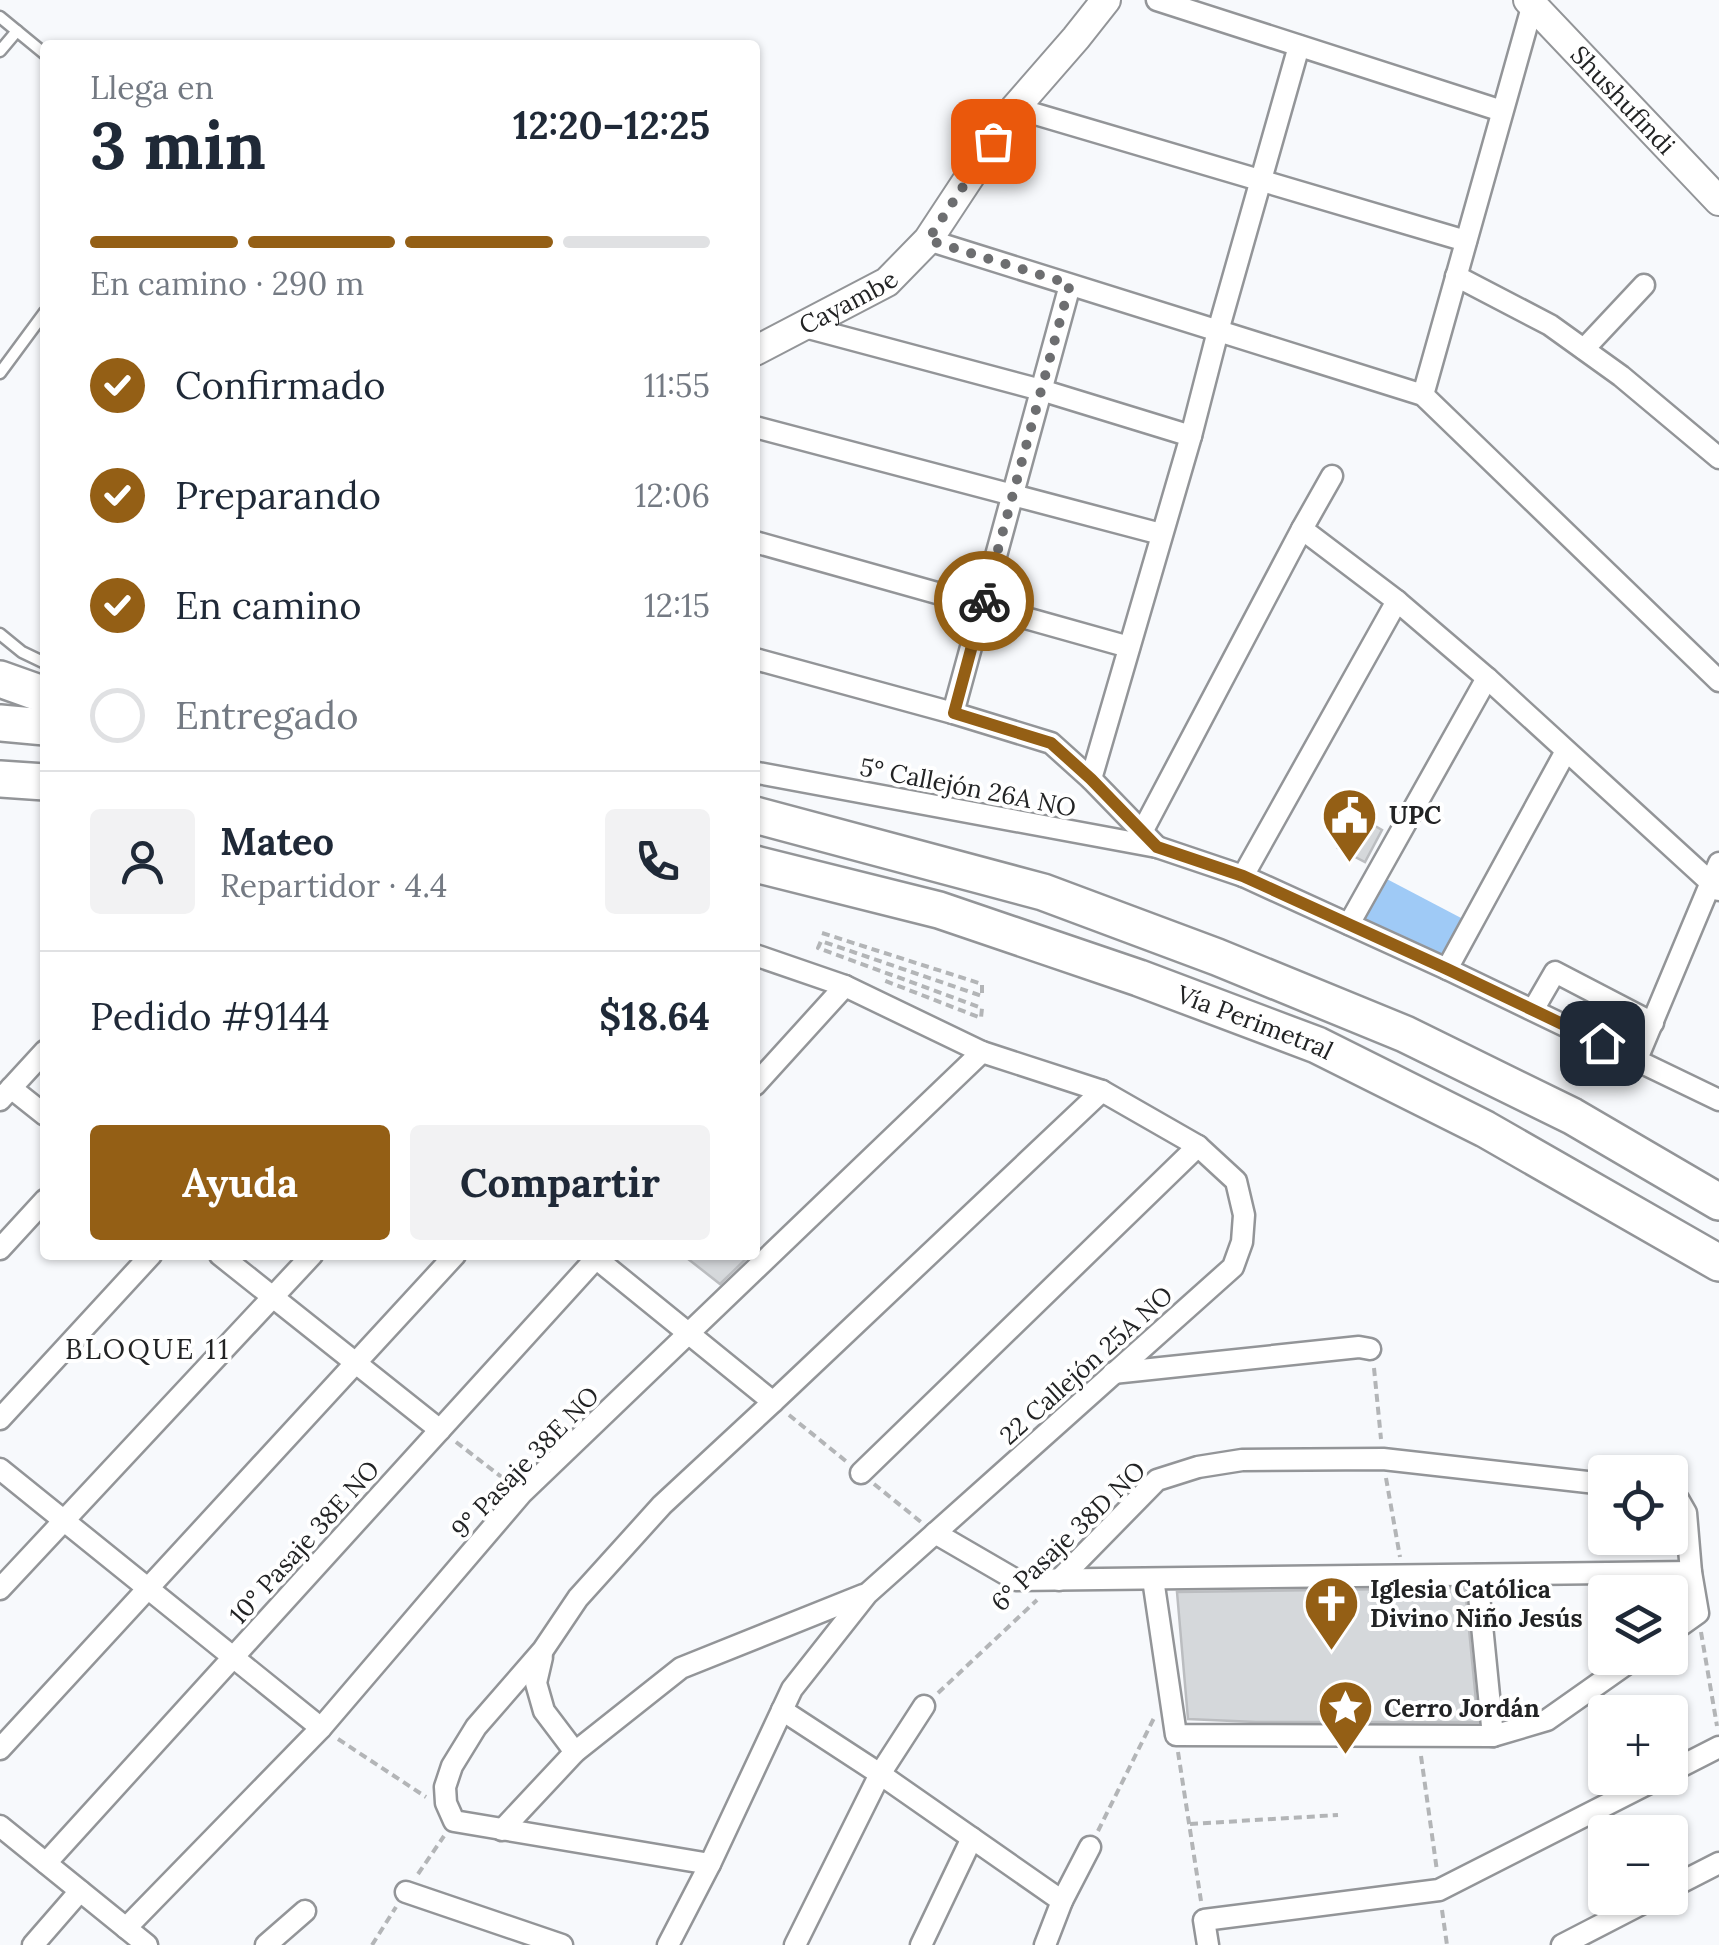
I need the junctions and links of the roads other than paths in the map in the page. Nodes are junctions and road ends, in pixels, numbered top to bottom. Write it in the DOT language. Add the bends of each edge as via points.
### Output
graph roads {
  1 [pos="1106,0"];
  2 [pos="1158,0"];
  3 [pos="1531,1"];
  4 [pos="0,17"];
  5 [pos="17,31"];
  6 [pos="1299,46"];
  7 [pos="40,50"];
  8 [pos="0,51"];
  9 [pos="1015,108"];
  10 [pos="1502,111"];
  11 [pos="1261,180"];
  12 [pos="1719,201"];
  13 [pos="928,240"];
  14 [pos="1466,241"];
  15 [pos="1456,276"];
  16 [pos="1070,284"];
  17 [pos="1644,286"];
  18 [pos="40,319"];
  19 [pos="805,326"];
  20 [pos="1218,331"];
  21 [pos="760,348"];
  22 [pos="1584,350"];
  23 [pos="0,374"];
  24 [pos="1041,390"];
  25 [pos="1423,395"];
  26 [pos="760,428"];
  27 [pos="1191,436"];
  28 [pos="1719,458"];
  29 [pos="1332,476"];
  30 [pos="1013,495"];
  31 [pos="1302,530"];
  32 [pos="1161,534"];
  33 [pos="760,543"];
  34 [pos="1397,602"];
  35 [pos="983,606"];
  36 [pos="0,634"];
  37 [pos="1129,647"];
  38 [pos="40,660"];
  39 [pos="760,660"];
  40 [pos="1487,678"];
  41 [pos="0,680"];
  42 [pos="1719,681"];
  43 [pos="40,694"];
  44 [pos="954,713"];
  45 [pos="0,724"];
  46 [pos="40,726"];
  47 [pos="1566,751"];
  48 [pos="760,773"];
  49 [pos="0,779"];
  50 [pos="1091,779"];
  51 [pos="40,782"];
  52 [pos="760,816"];
  53 [pos="1150,839"];
  54 [pos="760,865"];
  55 [pos="1243,876"];
  56 [pos="1716,879"];
  57 [pos="1349,924"];
  58 [pos="760,958"];
  59 [pos="1447,969"];
  60 [pos="845,986"];
  61 [pos="1533,1010"];
  62 [pos="1653,1022"];
  63 [pos="982,1052"];
  64 [pos="40,1056"];
  65 [pos="1637,1059"];
  66 [pos="760,1079"];
  67 [pos="1102,1092"];
  68 [pos="5,1094"];
  69 [pos="1719,1100"];
  70 [pos="40,1112"];
  71 [pos="1198,1146"];
  72 [pos="1719,1202"];
  73 [pos="40,1205"];
  74 [pos="0,1248"];
  75 [pos="146,1260"];
  76 [pos="226,1260"];
  77 [pos="307,1260"];
  78 [pos="450,1260"];
  79 [pos="592,1260"];
  80 [pos="601,1260"];
  81 [pos="1719,1263"];
  82 [pos="273,1297"];
  83 [pos="689,1334"];
  84 [pos="1370,1349"];
  85 [pos="356,1362"];
  86 [pos="1113,1374"];
  87 [pos="773,1402"];
  88 [pos="0,1419"];
  89 [pos="440,1430"];
  90 [pos="0,1469"];
  91 [pos="862,1474"];
  92 [pos="1588,1482"];
  93 [pos="64,1521"];
  94 [pos="934,1533"];
  95 [pos="1688,1537"];
  96 [pos="1691,1572"];
  97 [pos="1478,1575"];
  98 [pos="1153,1579"];
  99 [pos="1060,1580"];
  100 [pos="148,1588"];
  101 [pos="0,1589"];
  102 [pos="867,1594"];
  103 [pos="1688,1620"];
  104 [pos="544,1650"];
  105 [pos="234,1657"];
  106 [pos="1611,1675"];
  107 [pos="924,1706"];
  108 [pos="782,1710"];
  109 [pos="321,1728"];
  110 [pos="1493,1736"];
  111 [pos="1719,1743"];
  112 [pos="0,1749"];
  113 [pos="575,1752"];
  114 [pos="1688,1761"];
  115 [pos="880,1774"];
  116 [pos="1626,1795"];
  117 [pos="0,1826"];
  118 [pos="502,1830"];
  119 [pos="972,1838"];
  120 [pos="1090,1847"];
  121 [pos="46,1863"];
  122 [pos="1719,1863"];
  123 [pos="710,1864"];
  124 [pos="1688,1879"];
  125 [pos="80,1892"];
  126 [pos="406,1892"];
  127 [pos="1062,1901"];
  128 [pos="305,1911"];
  129 [pos="1620,1915"];
  130 [pos="126,1928"];
  131 [pos="33,1945"];
  132 [pos="146,1945"];
  133 [pos="266,1945"];
  134 [pos="562,1945"];
  135 [pos="668,1945"];
  136 [pos="795,1945"];
  137 [pos="922,1945"];
  138 [pos="1045,1945"];
  139 [pos="1208,1945"];
  140 [pos="1562,1945"];
  1 -- 9 [label="street, Cayambe"];
  2 -- 6 [label="street"];
  3 -- 10 [label="street"];
  3 -- 12 [label="street, Shushufindi"];
  4 -- 5 [label="lane"];
  5 -- 7 [label="lane"];
  5 -- 8 [label="lane"];
  6 -- 10 [label="street"];
  6 -- 11 [label="street"];
  9 -- 11 [label="street"];
  9 -- 13 [label="street, Cayambe"];
  10 -- 14 [label="street"];
  11 -- 14 [label="street"];
  11 -- 20 [label="street"];
  13 -- 16 [label="street"];
  13 -- 19 [label="street, Cayambe" via="887,282"];
  14 -- 15 [label="street"];
  15 -- 22 [label="street"];
  15 -- 25 [label="street"];
  16 -- 20 [label="street"];
  16 -- 24 [label="street"];
  17 -- 22 [label="street"];
  18 -- 23 [label="lane"];
  19 -- 21 [label="street, Cayambe"];
  19 -- 24 [label="street"];
  20 -- 25 [label="street"];
  20 -- 27 [label="street"];
  22 -- 28 [label="street"];
  24 -- 27 [label="street"];
  24 -- 30 [label="street"];
  25 -- 42 [label="street"];
  26 -- 30 [label="street"];
  27 -- 32 [label="street"];
  29 -- 31 [label="street"];
  30 -- 32 [label="street"];
  30 -- 35 [label="street"];
  31 -- 34 [label="street"];
  31 -- 53 [label="street"];
  32 -- 37 [label="street"];
  33 -- 35 [label="street"];
  34 -- 40 [label="street"];
  34 -- 55 [label="street"];
  35 -- 37 [label="street"];
  35 -- 44 [label="street"];
  36 -- 38 [label="lane"];
  37 -- 50 [label="street"];
  39 -- 44 [label="street"];
  40 -- 47 [label="street"];
  40 -- 57 [label="street"];
  41 -- 43 [label="highway"];
  44 -- 50 [label="street" via="1051,743"];
  45 -- 46 [label="highway"];
  47 -- 56 [label="street"];
  47 -- 59 [label="street"];
  48 -- 53 [label="street, 5° Callejón 26A NO"];
  49 -- 51 [label="highway"];
  50 -- 53 [label="street"];
  52 -- 72 [label="highway, Vía Perimetral" via="1043,892 1217,957 1455,1058 1572,1116"];
  53 -- 55 [label="street, 5° Callejón 26A NO"];
  54 -- 81 [label="highway, Vía Perimetral" via="939,910 1318,1045 1485,1129"];
  55 -- 57 [label="street, 5° Callejón 26A NO"];
  56 -- 62 [label="street"];
  57 -- 59 [label="street, 5° Callejón 26A NO"];
  58 -- 60 [label="street, 22 Callejón 25A NO"];
  59 -- 61 [label="street, 5° Callejón 26A NO"];
  60 -- 63 [label="street, 22 Callejón 25A NO"];
  60 -- 66 [label="street"];
  61 -- 62 [label="street" via="1555,972"];
  61 -- 65 [label="street, 5° Callejón 26A NO"];
  62 -- 65 [label="street"];
  63 -- 67 [label="street, 22 Callejón 25A NO"];
  63 -- 83 [label="street, 9° Pasaje 38E NO"];
  64 -- 68 [label="street"];
  65 -- 69 [label="street, 5° Callejón 26A NO"];
  67 -- 71 [label="street, 22 Callejón 25A NO"];
  67 -- 87 [label="street"];
  68 -- 70 [label="street"];
  71 -- 86 [label="street, 22 Callejón 25A NO" via="1236,1181 1244,1215 1233,1267"];
  71 -- 91 [label="street"];
  73 -- 74 [label="street"];
  75 -- 88 [label="street"];
  76 -- 82 [label="street"];
  77 -- 82 [label="street"];
  78 -- 85 [label="street"];
  79 -- 89 [label="street, 10° Pasaje 38E NO"];
  80 -- 83 [label="street"];
  82 -- 85 [label="street"];
  82 -- 93 [label="street"];
  83 -- 87 [label="street"];
  83 -- 109 [label="street, 9° Pasaje 38E NO" via="522,1493"];
  84 -- 86 [label="street"];
  85 -- 89 [label="street"];
  85 -- 100 [label="street"];
  86 -- 94 [label="street, 22 Callejón 25A NO"];
  87 -- 104 [label="street" via="662,1504 578,1598"];
  89 -- 105 [label="street, 10° Pasaje 38E NO"];
  90 -- 93 [label="street"];
  92 -- 99 [label="street, 6° Pasaje 38D NO" via="1383,1458 1198,1467 1157,1480"];
  93 -- 100 [label="street"];
  93 -- 101 [label="street"];
  94 -- 99 [label="street" via="1016,1580"];
  94 -- 102 [label="street, 22 Callejón 25A NO"];
  95 -- 96 [label="street"];
  96 -- 97 [label="street"];
  96 -- 103 [label="street" via="1698,1613"];
  97 -- 98 [label="street"];
  97 -- 110 [label="street"];
  98 -- 99 [label="street"];
  98 -- 110 [label="street" via="1176,1735"];
  100 -- 105 [label="street"];
  100 -- 112 [label="street"];
  102 -- 108 [label="street, 22 Callejón 25A NO"];
  102 -- 113 [label="street" via="681,1668"];
  104 -- 113 [label="street" via="536,1683 544,1711"];
  104 -- 118 [label="street" via="476,1727 445,1787 454,1821"];
  105 -- 109 [label="street"];
  105 -- 121 [label="street, 10° Pasaje 38E NO"];
  106 -- 110 [label="street" via="1547,1720"];
  107 -- 115 [label="street"];
  108 -- 115 [label="street"];
  108 -- 123 [label="street, 22 Callejón 25A NO"];
  109 -- 130 [label="street, 9° Pasaje 38E NO"];
  111 -- 114 [label="street"];
  113 -- 118 [label="street"];
  115 -- 119 [label="street"];
  115 -- 136 [label="street"];
  116 -- 139 [label="street" via="1439,1890 1204,1920"];
  117 -- 121 [label="street"];
  118 -- 123 [label="street"];
  119 -- 127 [label="street"];
  119 -- 137 [label="street"];
  120 -- 127 [label="street"];
  121 -- 125 [label="street"];
  122 -- 124 [label="street"];
  123 -- 135 [label="street, 22 Callejón 25A NO"];
  125 -- 130 [label="street"];
  125 -- 131 [label="street"];
  126 -- 134 [label="street"];
  127 -- 138 [label="street"];
  128 -- 133 [label="street"];
  129 -- 140 [label="street"];
  130 -- 132 [label="street"];
}
